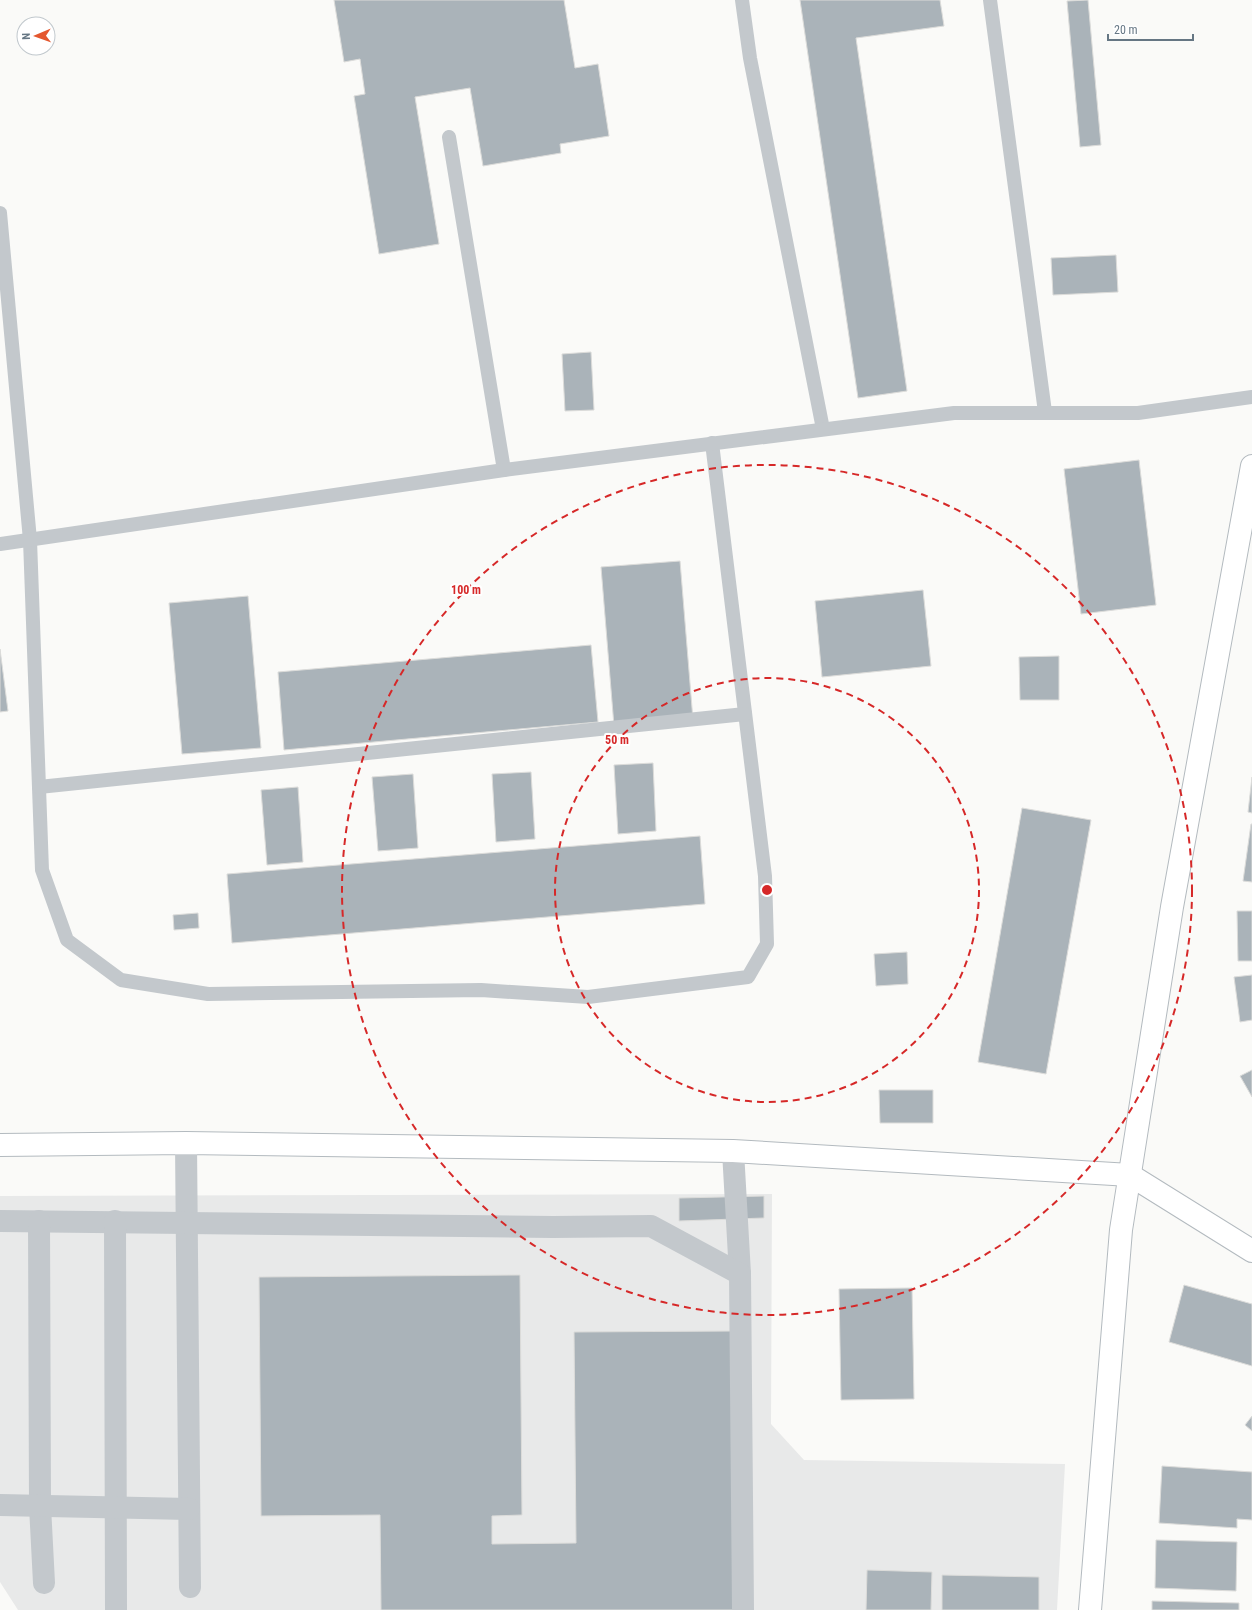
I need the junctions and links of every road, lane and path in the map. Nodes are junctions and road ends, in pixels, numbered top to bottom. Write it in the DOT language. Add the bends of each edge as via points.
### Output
graph roads {
  1 [pos="742,0"];
  2 [pos="990,0"];
  3 [pos="449,137"];
  4 [pos="0,213"];
  5 [pos="1252,398"];
  6 [pos="1045,412"];
  7 [pos="823,429"];
  8 [pos="712,443"];
  9 [pos="1252,466"];
  10 [pos="504,470"];
  11 [pos="30,540"];
  12 [pos="0,544"];
  13 [pos="745,714"];
  14 [pos="39,786"];
  15 [pos="186,1143"];
  16 [pos="0,1145"];
  17 [pos="733,1151"];
  18 [pos="1130,1175"];
  19 [pos="0,1221"];
  20 [pos="38,1221"];
  21 [pos="114,1221"];
  22 [pos="187,1222"];
  23 [pos="1252,1251"];
  24 [pos="740,1274"];
  25 [pos="0,1505"];
  26 [pos="40,1506"];
  27 [pos="115,1508"];
  28 [pos="189,1509"];
  29 [pos="44,1583"];
  30 [pos="190,1587"];
  31 [pos="116,1610"];
  32 [pos="743,1610"];
  33 [pos="1090,1610"];
  1 -- 7 [label="lane" via="750,58"];
  2 -- 6 [label="lane"];
  3 -- 10 [label="lane"];
  4 -- 11 [label="lane"];
  5 -- 6 [label="lane" via="1138,412"];
  6 -- 7 [label="lane" via="954,413"];
  7 -- 8 [label="lane"];
  8 -- 10 [label="lane"];
  8 -- 13 [label="lane"];
  9 -- 18 [label="main road" via="1172,907"];
  10 -- 11 [label="lane"];
  11 -- 12 [label="lane"];
  11 -- 14 [label="lane"];
  13 -- 14 [label="lane"];
  13 -- 14 [label="lane" via="765,876 768,944 748,977 588,997 481,990 208,994 121,980 67,940 42,870"];
  15 -- 16 [label="main road"];
  15 -- 17 [label="main road"];
  15 -- 22 [label="street"];
  17 -- 18 [label="main road"];
  17 -- 24 [label="street"];
  18 -- 23 [label="main road"];
  18 -- 33 [label="main road" via="1121,1230"];
  19 -- 20 [label="street"];
  20 -- 21 [label="street"];
  20 -- 26 [label="street"];
  21 -- 22 [label="street"];
  21 -- 27 [label="street"];
  22 -- 24 [label="street" via="651,1226"];
  22 -- 28 [label="street"];
  24 -- 32 [label="street"];
  25 -- 26 [label="street"];
  26 -- 27 [label="street"];
  26 -- 29 [label="street"];
  27 -- 28 [label="street"];
  27 -- 31 [label="street"];
  28 -- 30 [label="street"];
}
